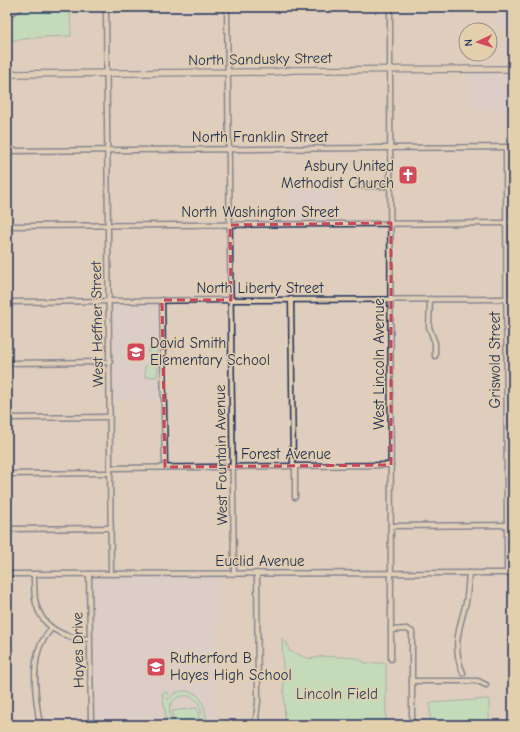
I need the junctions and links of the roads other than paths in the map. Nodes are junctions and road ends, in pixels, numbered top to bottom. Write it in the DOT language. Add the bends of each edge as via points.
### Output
graph roads {
  1 [pos="19,7"];
  2 [pos="106,7"];
  3 [pos="227,7"];
  4 [pos="390,7"];
  5 [pos="7,13"];
  6 [pos="391,69"];
  7 [pos="513,69"];
  8 [pos="228,72"];
  9 [pos="106,73"];
  10 [pos="7,74"];
  11 [pos="506,147"];
  12 [pos="513,147"];
  13 [pos="391,148"];
  14 [pos="229,149"];
  15 [pos="107,150"];
  16 [pos="7,151"];
  17 [pos="359,186"];
  18 [pos="391,186"];
  19 [pos="506,223"];
  20 [pos="513,223"];
  21 [pos="391,224"];
  22 [pos="108,225"];
  23 [pos="230,225"];
  24 [pos="7,226"];
  25 [pos="391,299"];
  26 [pos="430,299"];
  27 [pos="506,299"];
  28 [pos="513,299"];
  29 [pos="162,300"];
  30 [pos="231,300"];
  31 [pos="291,300"];
  32 [pos="109,301"];
  33 [pos="7,302"];
  34 [pos="436,356"];
  35 [pos="110,362"];
  36 [pos="7,363"];
  37 [pos="507,402"];
  38 [pos="513,402"];
  39 [pos="110,417"];
  40 [pos="7,418"];
  41 [pos="391,465"];
  42 [pos="294,466"];
  43 [pos="165,467"];
  44 [pos="233,467"];
  45 [pos="110,470"];
  46 [pos="7,474"];
  47 [pos="507,476"];
  48 [pos="513,476"];
  49 [pos="296,497"];
  50 [pos="507,525"];
  51 [pos="513,525"];
  52 [pos="391,526"];
  53 [pos="111,528"];
  54 [pos="7,529"];
  55 [pos="234,573"];
  56 [pos="256,573"];
  57 [pos="391,573"];
  58 [pos="469,573"];
  59 [pos="507,573"];
  60 [pos="513,573"];
  61 [pos="7,574"];
  62 [pos="34,574"];
  63 [pos="89,574"];
  64 [pos="111,574"];
  65 [pos="413,625"];
  66 [pos="52,628"];
  67 [pos="391,630"];
  68 [pos="410,630"];
  69 [pos="90,639"];
  70 [pos="391,659"];
  71 [pos="463,672"];
  72 [pos="412,681"];
  73 [pos="486,685"];
  74 [pos="256,718"];
  75 [pos="412,718"];
  76 [pos="40,725"];
  77 [pos="91,725"];
  78 [pos="252,725"];
  79 [pos="260,725"];
  1 -- 5 [label="highway"];
  2 -- 9 [label="street, West Heffner Street"];
  3 -- 8 [label="street, West Fountain Avenue"];
  4 -- 6 [label="street, West Lincoln Avenue"];
  6 -- 7 [label="street, North Sandusky Street"];
  6 -- 8 [label="street, North Sandusky Street"];
  6 -- 13 [label="street, West Lincoln Avenue"];
  8 -- 9 [label="street, North Sandusky Street"];
  8 -- 14 [label="street, West Fountain Avenue"];
  9 -- 10 [label="street, North Sandusky Street"];
  9 -- 15 [label="street, West Heffner Street"];
  11 -- 12 [label="street, North Franklin Street"];
  11 -- 13 [label="street, North Franklin Street"];
  11 -- 19 [label="street, Griswold Street"];
  13 -- 14 [label="street, North Franklin Street"];
  13 -- 18 [label="street, West Lincoln Avenue"];
  14 -- 15 [label="street, North Franklin Street"];
  14 -- 23 [label="street, West Fountain Avenue"];
  15 -- 16 [label="street, North Franklin Street"];
  15 -- 22 [label="street, West Heffner Street"];
  17 -- 18 [label="street"];
  18 -- 21 [label="street, West Lincoln Avenue"];
  19 -- 20 [label="street, North Washington Street"];
  19 -- 21 [label="street, North Washington Street"];
  19 -- 27 [label="street, Griswold Street"];
  21 -- 23 [label="street, North Washington Street"];
  21 -- 25 [label="street, West Lincoln Avenue"];
  22 -- 23 [label="street, North Washington Street"];
  22 -- 24 [label="street, North Washington Street"];
  22 -- 32 [label="street, West Heffner Street"];
  23 -- 30 [label="street, West Fountain Avenue"];
  25 -- 26 [label="street, North Liberty Street"];
  25 -- 31 [label="street, North Liberty Street"];
  25 -- 41 [label="street, West Lincoln Avenue"];
  26 -- 27 [label="street, North Liberty Street"];
  26 -- 34 [label="street" via="429,328 435,343"];
  27 -- 28 [label="street, North Liberty Street"];
  27 -- 37 [label="street, Griswold Street"];
  29 -- 30 [label="street, North Liberty Street"];
  29 -- 32 [label="street, North Liberty Street"];
  29 -- 43 [label="street"];
  30 -- 31 [label="street, North Liberty Street"];
  30 -- 44 [label="street, West Fountain Avenue"];
  31 -- 42 [label="street"];
  32 -- 33 [label="street, North Liberty Street"];
  32 -- 35 [label="street, West Heffner Street"];
  35 -- 36 [label="street"];
  35 -- 39 [label="street, West Heffner Street"];
  37 -- 38 [label="street"];
  37 -- 47 [label="street, Griswold Street"];
  39 -- 40 [label="street"];
  39 -- 45 [label="street, West Heffner Street"];
  41 -- 42 [label="street, Forest Avenue"];
  41 -- 52 [label="street, West Lincoln Avenue"];
  42 -- 44 [label="street, Forest Avenue"];
  42 -- 49 [label="street"];
  43 -- 44 [label="street, Forest Avenue"];
  43 -- 45 [label="street, Forest Avenue"];
  44 -- 55 [label="street, West Fountain Avenue"];
  45 -- 46 [label="street, Forest Avenue"];
  45 -- 53 [label="street, West Heffner Street"];
  47 -- 48 [label="street"];
  47 -- 50 [label="street, Griswold Street"];
  50 -- 51 [label="street"];
  50 -- 52 [label="street"];
  50 -- 59 [label="street, Griswold Street"];
  52 -- 57 [label="street, West Lincoln Avenue"];
  53 -- 54 [label="street"];
  53 -- 64 [label="street, West Heffner Street"];
  55 -- 56 [label="street, Euclid Avenue"];
  55 -- 64 [label="street, Euclid Avenue"];
  56 -- 57 [label="street, Euclid Avenue"];
  56 -- 74 [label="street"];
  57 -- 58 [label="street, Euclid Avenue"];
  57 -- 67 [label="street, West Lincoln Avenue"];
  58 -- 59 [label="street, Euclid Avenue"];
  58 -- 71 [label="street" via="466,600 457,636 458,658"];
  59 -- 60 [label="street, Euclid Avenue"];
  61 -- 62 [label="street, Euclid Avenue"];
  62 -- 63 [label="street, Euclid Avenue"];
  62 -- 66 [label="street" via="36,603 42,617"];
  63 -- 64 [label="street, Euclid Avenue"];
  63 -- 69 [label="street, Hayes Drive"];
  65 -- 68 [label="street"];
  66 -- 69 [label="street" via="72,638"];
  66 -- 76 [label="street" via="40,645 36,662"];
  67 -- 68 [label="street"];
  67 -- 70 [label="street, West Lincoln Avenue"];
  68 -- 72 [label="street"];
  69 -- 77 [label="street, Hayes Drive"];
  72 -- 73 [label="street" via="478,681"];
  72 -- 75 [label="street"];
  74 -- 78 [label="street"];
  74 -- 79 [label="street"];
}
